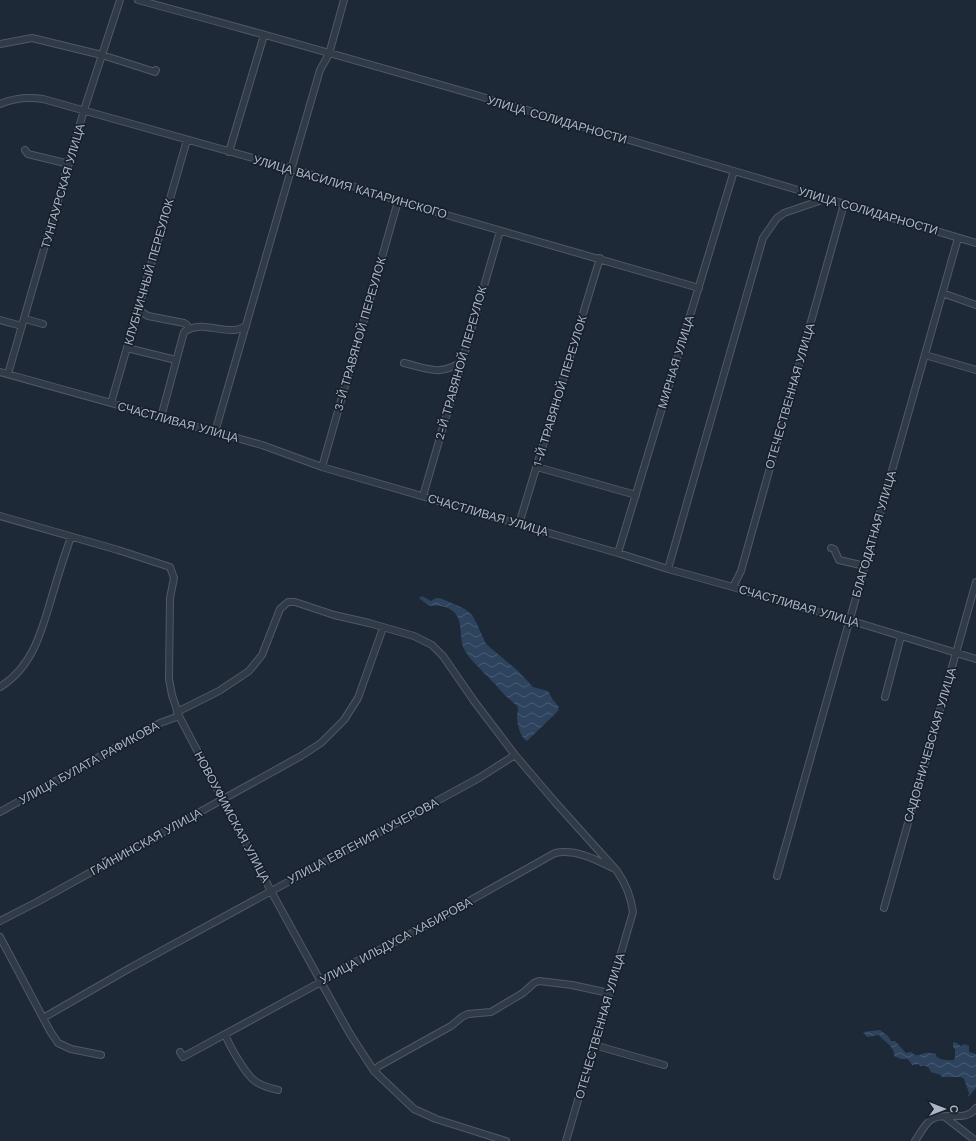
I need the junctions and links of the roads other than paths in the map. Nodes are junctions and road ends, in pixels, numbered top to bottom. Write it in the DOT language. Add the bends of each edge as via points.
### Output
graph roads {
  1 [pos="120,0"];
  2 [pos="138,0"];
  3 [pos="344,0"];
  4 [pos="264,35"];
  5 [pos="0,44"];
  6 [pos="329,54"];
  7 [pos="102,56"];
  8 [pos="156,70"];
  9 [pos="0,104"];
  10 [pos="84,110"];
  11 [pos="187,140"];
  12 [pos="25,150"];
  13 [pos="229,152"];
  14 [pos="69,164"];
  15 [pos="292,169"];
  16 [pos="734,171"];
  17 [pos="823,198"];
  18 [pos="398,201"];
  19 [pos="844,204"];
  20 [pos="500,231"];
  21 [pos="958,238"];
  22 [pos="976,243"];
  23 [pos="600,258"];
  24 [pos="699,288"];
  25 [pos="942,293"];
  26 [pos="976,305"];
  27 [pos="139,308"];
  28 [pos="24,318"];
  29 [pos="0,320"];
  30 [pos="43,324"];
  31 [pos="22,326"];
  32 [pos="246,326"];
  33 [pos="189,330"];
  34 [pos="128,348"];
  35 [pos="925,355"];
  36 [pos="176,360"];
  37 [pos="462,362"];
  38 [pos="404,364"];
  39 [pos="976,370"];
  40 [pos="0,372"];
  41 [pos="8,374"];
  42 [pos="111,404"];
  43 [pos="161,417"];
  44 [pos="216,432"];
  45 [pos="537,466"];
  46 [pos="322,467"];
  47 [pos="636,495"];
  48 [pos="423,496"];
  49 [pos="0,516"];
  50 [pos="520,524"];
  51 [pos="71,537"];
  52 [pos="831,548"];
  53 [pos="618,553"];
  54 [pos="865,566"];
  55 [pos="668,569"];
  56 [pos="976,582"];
  57 [pos="733,587"];
  58 [pos="850,620"];
  59 [pos="383,628"];
  60 [pos="901,636"];
  61 [pos="956,653"];
  62 [pos="976,659"];
  63 [pos="0,687"];
  64 [pos="886,697"];
  65 [pos="178,714"];
  66 [pos="514,755"];
  67 [pos="222,800"];
  68 [pos="0,812"];
  69 [pos="618,871"];
  70 [pos="777,876"];
  71 [pos="271,891"];
  72 [pos="884,908"];
  73 [pos="0,921"];
  74 [pos="0,937"];
  75 [pos="321,982"];
  76 [pos="609,994"];
  77 [pos="43,1018"];
  78 [pos="225,1034"];
  79 [pos="594,1045"];
  80 [pos="180,1052"];
  81 [pos="101,1055"];
  82 [pos="664,1065"];
  83 [pos="374,1071"];
  84 [pos="278,1090"];
  85 [pos="976,1108"];
  86 [pos="944,1116"];
  87 [pos="506,1141"];
  88 [pos="566,1141"];
  89 [pos="915,1141"];
  90 [pos="976,1141"];
  1 -- 7 [label="street, ТУНГАУРСКАЯ УЛИЦА"];
  2 -- 4 [label="street, УЛИЦА СОЛИДАРНОСТИ"];
  3 -- 6 [label="street"];
  4 -- 6 [label="street, УЛИЦА СОЛИДАРНОСТИ"];
  4 -- 13 [label="street"];
  5 -- 7 [label="street" via="32,38"];
  6 -- 15 [label="street" via="320,70"];
  6 -- 16 [label="street, УЛИЦА СОЛИДАРНОСТИ"];
  7 -- 8 [label="street" via="155,72"];
  7 -- 10 [label="street, ТУНГАУРСКАЯ УЛИЦА"];
  9 -- 10 [label="street, УЛИЦА ВАСИЛИЯ КАТАРИНСКОГО" via="29,97"];
  10 -- 11 [label="street, УЛИЦА ВАСИЛИЯ КАТАРИНСКОГО"];
  10 -- 14 [label="street, ТУНГАУРСКАЯ УЛИЦА"];
  11 -- 13 [label="street, УЛИЦА ВАСИЛИЯ КАТАРИНСКОГО"];
  11 -- 27 [label="street, КЛУБНИЧНЫЙ ПЕРЕУЛОК"];
  12 -- 14 [label="street" via="28,154"];
  13 -- 15 [label="street, УЛИЦА ВАСИЛИЯ КАТАРИНСКОГО"];
  14 -- 28 [label="street, ТУНГАУРСКАЯ УЛИЦА"];
  15 -- 18 [label="street, УЛИЦА ВАСИЛИЯ КАТАРИНСКОГО"];
  15 -- 32 [label="street"];
  16 -- 17 [label="street, УЛИЦА СОЛИДАРНОСТИ"];
  16 -- 24 [label="street, МИРНАЯ УЛИЦА"];
  17 -- 19 [label="street, УЛИЦА СОЛИДАРНОСТИ"];
  17 -- 55 [label="street" via="784,213 777,218 763,238"];
  18 -- 20 [label="street, УЛИЦА ВАСИЛИЯ КАТАРИНСКОГО"];
  18 -- 46 [label="street, 3-Й ТРАВЯНОЙ ПЕРЕУЛОК"];
  19 -- 21 [label="street, УЛИЦА СОЛИДАРНОСТИ"];
  19 -- 57 [label="street, ОТЕЧЕСТВЕННАЯ УЛИЦА" via="741,571"];
  20 -- 23 [label="street, УЛИЦА ВАСИЛИЯ КАТАРИНСКОГО"];
  20 -- 37 [label="street, 2-Й ТРАВЯНОЙ ПЕРЕУЛОК"];
  21 -- 22 [label="street, УЛИЦА СОЛИДАРНОСТИ"];
  21 -- 25 [label="street, БЛАГОДАТНАЯ УЛИЦА"];
  23 -- 24 [label="street, УЛИЦА ВАСИЛИЯ КАТАРИНСКОГО"];
  23 -- 45 [label="street, 1-Й ТРАВЯНОЙ ПЕРЕУЛОК"];
  24 -- 47 [label="street, МИРНАЯ УЛИЦА"];
  25 -- 26 [label="street"];
  25 -- 35 [label="street, БЛАГОДАТНАЯ УЛИЦА"];
  27 -- 33 [label="street" via="148,316 184,323"];
  27 -- 34 [label="street, КЛУБНИЧНЫЙ ПЕРЕУЛОК"];
  28 -- 30 [label="street"];
  28 -- 31 [label="street, ТУНГАУРСКАЯ УЛИЦА"];
  29 -- 31 [label="street"];
  31 -- 41 [label="street, ТУНГАУРСКАЯ УЛИЦА"];
  32 -- 33 [label="street" via="235,330 202,326"];
  32 -- 44 [label="street"];
  33 -- 36 [label="street" via="184,332"];
  34 -- 36 [label="street"];
  34 -- 42 [label="street, КЛУБНИЧНЫЙ ПЕРЕУЛОК"];
  35 -- 39 [label="street"];
  35 -- 54 [label="street, БЛАГОДАТНАЯ УЛИЦА"];
  36 -- 43 [label="street"];
  37 -- 38 [label="street" via="443,371"];
  37 -- 48 [label="street, 2-Й ТРАВЯНОЙ ПЕРЕУЛОК"];
  40 -- 41 [label="street, СЧАСТЛИВАЯ УЛИЦА"];
  41 -- 42 [label="street, СЧАСТЛИВАЯ УЛИЦА"];
  42 -- 43 [label="street, СЧАСТЛИВАЯ УЛИЦА"];
  43 -- 44 [label="street, СЧАСТЛИВАЯ УЛИЦА"];
  44 -- 46 [label="street, СЧАСТЛИВАЯ УЛИЦА" via="262,445"];
  45 -- 47 [label="street"];
  45 -- 50 [label="street, 1-Й ТРАВЯНОЙ ПЕРЕУЛОК"];
  46 -- 48 [label="street, СЧАСТЛИВАЯ УЛИЦА"];
  47 -- 53 [label="street, МИРНАЯ УЛИЦА"];
  48 -- 50 [label="street, СЧАСТЛИВАЯ УЛИЦА"];
  49 -- 51 [label="street, НОВОУФИМСКАЯ УЛИЦА"];
  50 -- 53 [label="street, СЧАСТЛИВАЯ УЛИЦА"];
  51 -- 63 [label="street" via="34,649 9,682"];
  51 -- 65 [label="street, НОВОУФИМСКАЯ УЛИЦА" via="170,567 174,578 170,598 169,679"];
  52 -- 54 [label="street" via="834,549 838,560"];
  53 -- 55 [label="street, СЧАСТЛИВАЯ УЛИЦА"];
  54 -- 58 [label="street, БЛАГОДАТНАЯ УЛИЦА"];
  55 -- 57 [label="street, СЧАСТЛИВАЯ УЛИЦА"];
  56 -- 61 [label="street, САДОВНИЧЕВСКАЯ УЛИЦА"];
  57 -- 58 [label="street, СЧАСТЛИВАЯ УЛИЦА"];
  58 -- 60 [label="street, СЧАСТЛИВАЯ УЛИЦА"];
  58 -- 70 [label="street, БЛАГОДАТНАЯ УЛИЦА"];
  59 -- 65 [label="street, УЛИЦА БУЛАТА РАФИКОВА" via="288,602 280,609 262,655 249,671"];
  59 -- 66 [label="street" via="414,636 432,645 443,656"];
  59 -- 67 [label="street, ГАЙНИНСКАЯ УЛИЦА" via="358,698 344,720 321,743"];
  60 -- 61 [label="street, СЧАСТЛИВАЯ УЛИЦА"];
  60 -- 64 [label="street"];
  61 -- 62 [label="street, СЧАСТЛИВАЯ УЛИЦА"];
  61 -- 72 [label="street, САДОВНИЧЕВСКАЯ УЛИЦА"];
  65 -- 67 [label="street, НОВОУФИМСКАЯ УЛИЦА"];
  65 -- 68 [label="street, УЛИЦА БУЛАТА РАФИКОВА"];
  66 -- 69 [label="street"];
  66 -- 71 [label="street, УЛИЦА ЕВГЕНИЯ КУЧЕРОВА" via="480,778"];
  67 -- 71 [label="street, НОВОУФИМСКАЯ УЛИЦА"];
  67 -- 73 [label="street, ГАЙНИНСКАЯ УЛИЦА"];
  69 -- 75 [label="street, УЛИЦА ИЛЬДУСА ХАБИРОВА" via="584,855 570,852 555,853"];
  69 -- 76 [label="street, ОТЕЧЕСТВЕННАЯ УЛИЦА" via="628,890 633,912"];
  71 -- 75 [label="street, НОВОУФИМСКАЯ УЛИЦА"];
  71 -- 77 [label="street, УЛИЦА ЕВГЕНИЯ КУЧЕРОВА"];
  74 -- 77 [label="street"];
  75 -- 78 [label="street, УЛИЦА ИЛЬДУСА ХАБИРОВА"];
  75 -- 83 [label="street, НОВОУФИМСКАЯ УЛИЦА"];
  76 -- 79 [label="street, ОТЕЧЕСТВЕННАЯ УЛИЦА"];
  76 -- 83 [label="street" via="601,990 539,981 491,1012 462,1017"];
  77 -- 81 [label="street" via="58,1043 71,1049"];
  78 -- 80 [label="street, УЛИЦА ИЛЬДУСА ХАБИРОВА" via="183,1057"];
  78 -- 84 [label="street" via="250,1076 255,1081"];
  79 -- 82 [label="street"];
  79 -- 88 [label="street, ОТЕЧЕСТВЕННАЯ УЛИЦА"];
  83 -- 87 [label="street, НОВОУФИМСКАЯ УЛИЦА" via="414,1109 436,1119"];
  85 -- 86 [label="street" via="967,1115"];
  86 -- 89 [label="street" via="933,1118"];
  86 -- 90 [label="street"];
}
